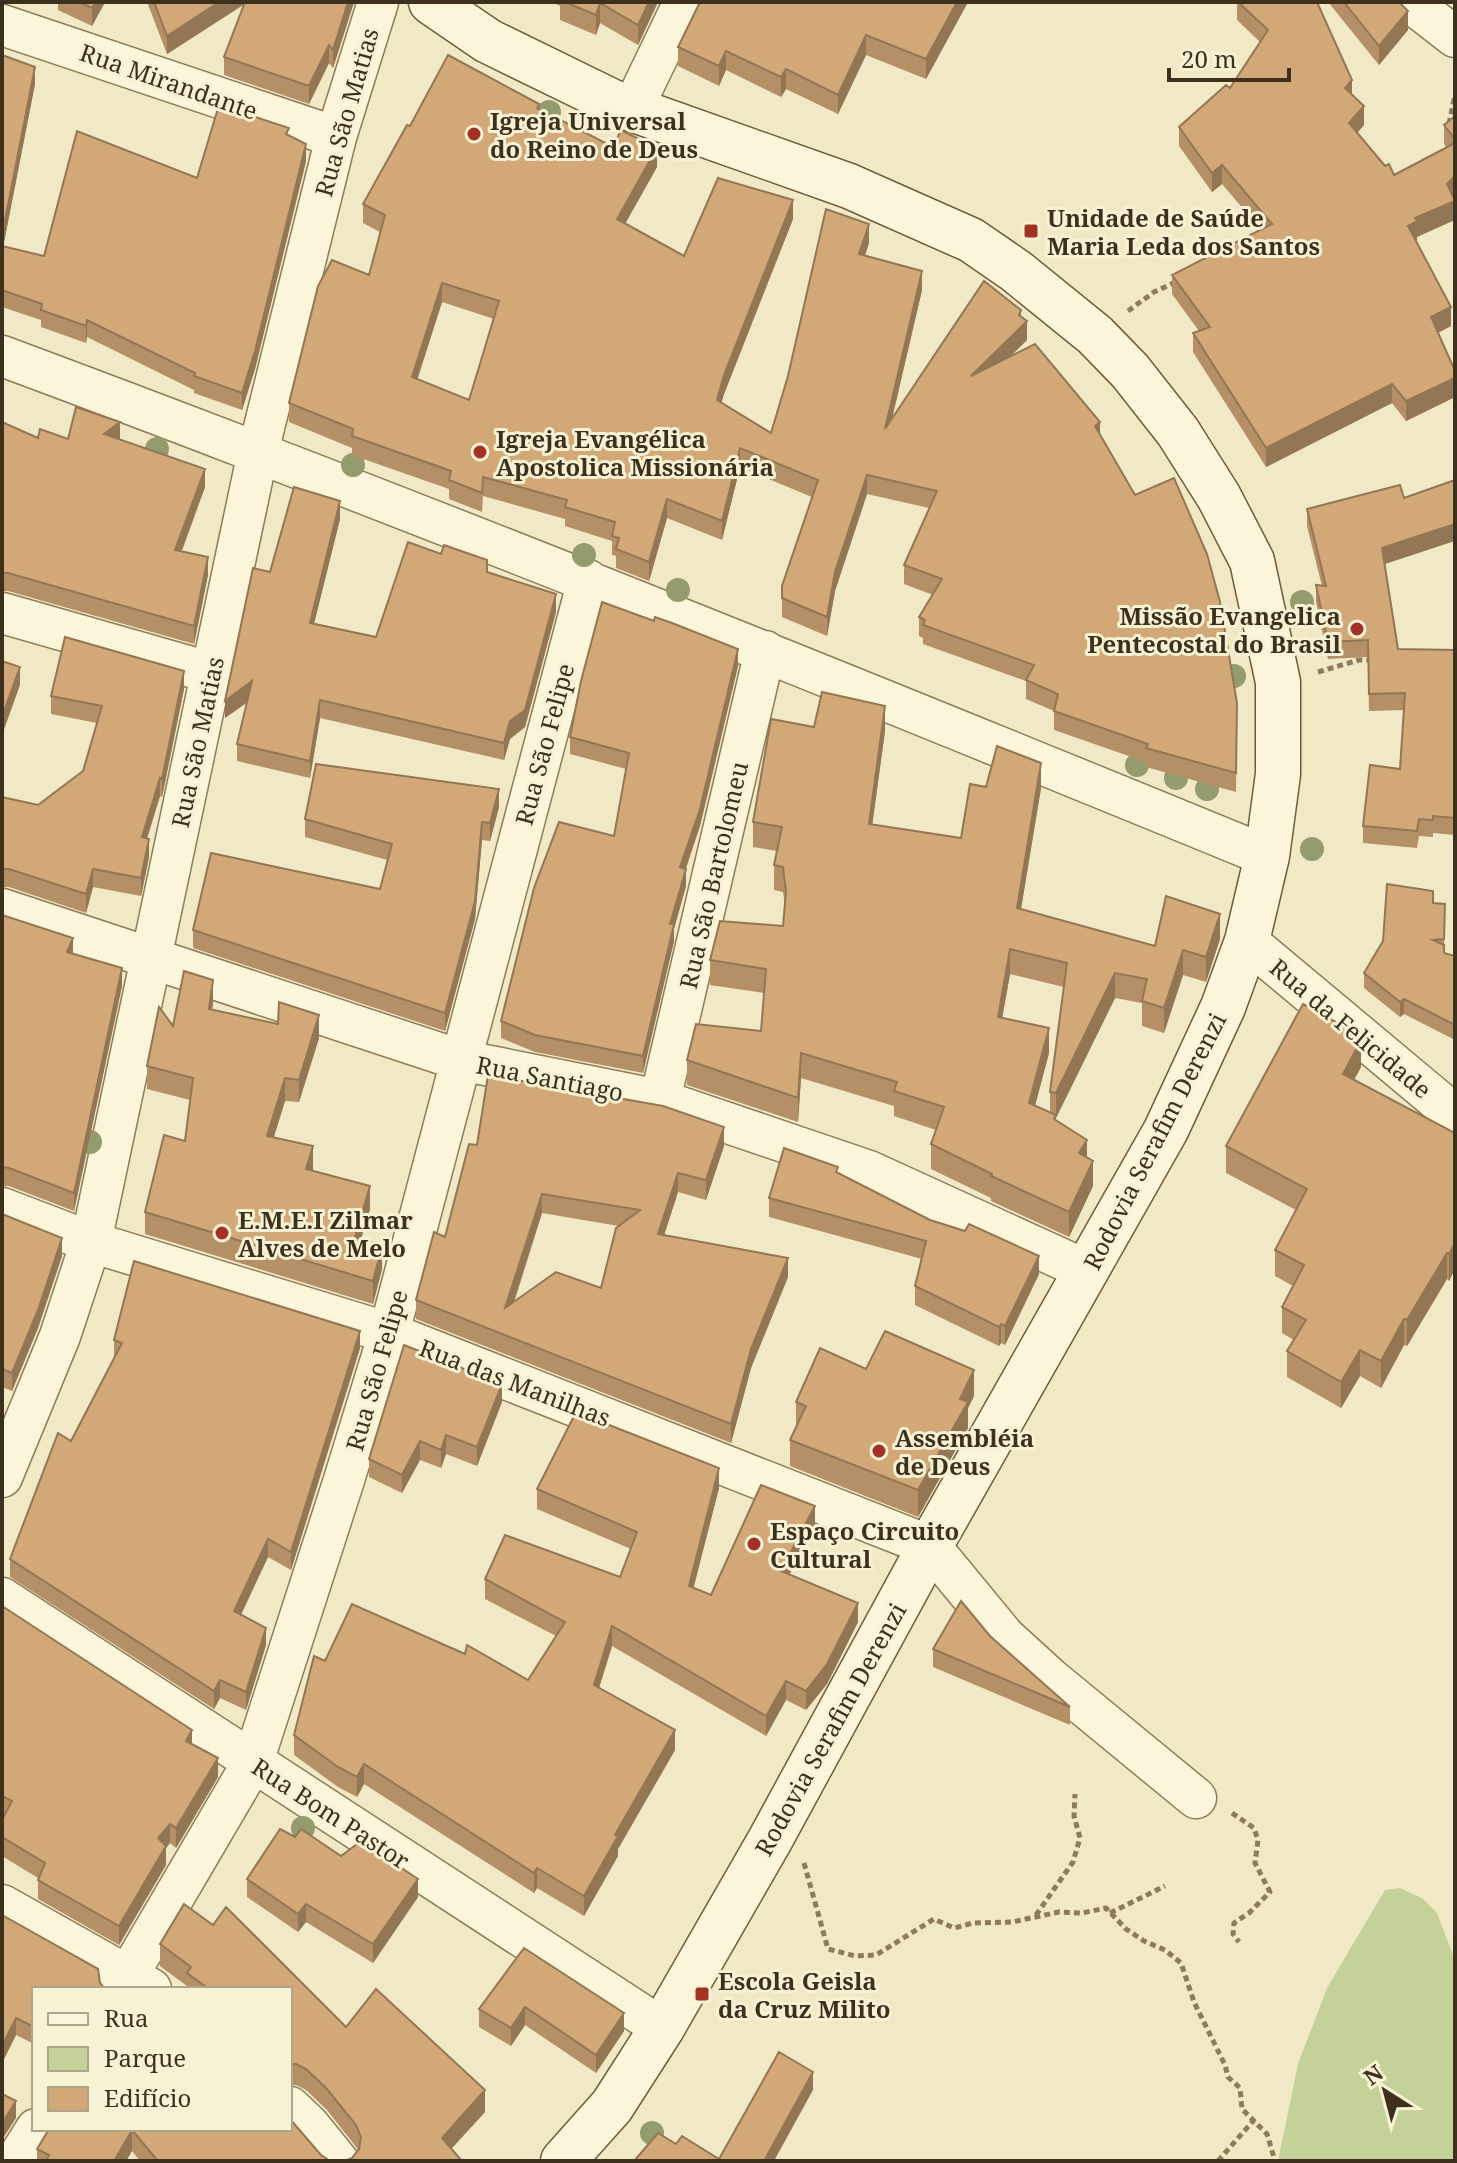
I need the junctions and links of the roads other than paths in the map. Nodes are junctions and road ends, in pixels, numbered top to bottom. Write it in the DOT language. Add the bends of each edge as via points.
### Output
graph roads {
  1 [pos="378,2"];
  2 [pos="431,2"];
  3 [pos="684,2"];
  4 [pos="1410,2"];
  5 [pos="2,25"];
  6 [pos="1455,37"];
  7 [pos="624,106"];
  8 [pos="336,137"];
  9 [pos="2,356"];
  10 [pos="258,452"];
  11 [pos="588,580"];
  12 [pos="2,613"];
  13 [pos="765,651"];
  14 [pos="212,673"];
  15 [pos="1267,856"];
  16 [pos="2,909"];
  17 [pos="1247,941"];
  18 [pos="151,958"];
  19 [pos="460,1060"];
  20 [pos="660,1100"];
  21 [pos="1455,1115"];
  22 [pos="2,1208"];
  23 [pos="91,1242"];
  24 [pos="1088,1271"];
  25 [pos="389,1333"];
  26 [pos="2,1477"];
  27 [pos="930,1546"];
  28 [pos="2,1598"];
  29 [pos="253,1762"];
  30 [pos="1196,1798"];
  31 [pos="2,1905"];
  32 [pos="133,1984"];
  33 [pos="662,2028"];
  34 [pos="292,2109"];
  35 [pos="35,2131"];
  36 [pos="16,2161"];
  37 [pos="338,2161"];
  38 [pos="563,2161"];
  1 -- 8 [label="street, Rua São Matias"];
  2 -- 7 [label="main road, Rodovia Serafim Derenzi" via="488,41"];
  3 -- 7 [label="street"];
  4 -- 6 [label="street"];
  5 -- 8 [label="street, Rua Mirandante"];
  7 -- 15 [label="main road, Rodovia Serafim Derenzi" via="849,186 971,240 1095,335 1130,371 1178,432 1252,561 1278,682 1278,774"];
  8 -- 10 [label="street, Rua São Matias"];
  9 -- 10 [label="street"];
  10 -- 11 [label="street"];
  10 -- 14 [label="street, Rua São Matias"];
  11 -- 13 [label="street"];
  11 -- 19 [label="street, Rua São Felipe"];
  12 -- 14 [label="street"];
  13 -- 15 [label="street"];
  13 -- 20 [label="street, Rua São Bartolomeu"];
  14 -- 18 [label="street, Rua São Matias"];
  15 -- 17 [label="main road, Rodovia Serafim Derenzi"];
  16 -- 18 [label="street, Rua Santiago"];
  17 -- 21 [label="street, Rua da Felicidade"];
  17 -- 24 [label="main road, Rodovia Serafim Derenzi" via="1166,1130"];
  18 -- 19 [label="street, Rua Santiago"];
  18 -- 23 [label="street, Rua São Matias"];
  19 -- 20 [label="street, Rua Santiago"];
  19 -- 25 [label="street, Rua São Felipe"];
  20 -- 24 [label="street, Rua Santiago" via="869,1171"];
  22 -- 23 [label="street, Rua das Manilhas"];
  23 -- 25 [label="street, Rua das Manilhas"];
  23 -- 26 [label="street, Rua São Matias" via="60,1336"];
  24 -- 27 [label="main road, Rodovia Serafim Derenzi"];
  25 -- 27 [label="street, Rua das Manilhas"];
  25 -- 29 [label="street, Rua São Felipe"];
  27 -- 30 [label="street" via="1005,1637"];
  27 -- 33 [label="main road, Rodovia Serafim Derenzi"];
  28 -- 29 [label="street, Rua Bom Pastor"];
  29 -- 32 [label="street, Rua São Felipe"];
  29 -- 33 [label="street, Rua Bom Pastor"];
  31 -- 32 [label="street"];
  33 -- 38 [label="main road, Rodovia Serafim Derenzi" via="612,2106"];
  34 -- 37 [label="street"];
  35 -- 36 [label="street"];
}
